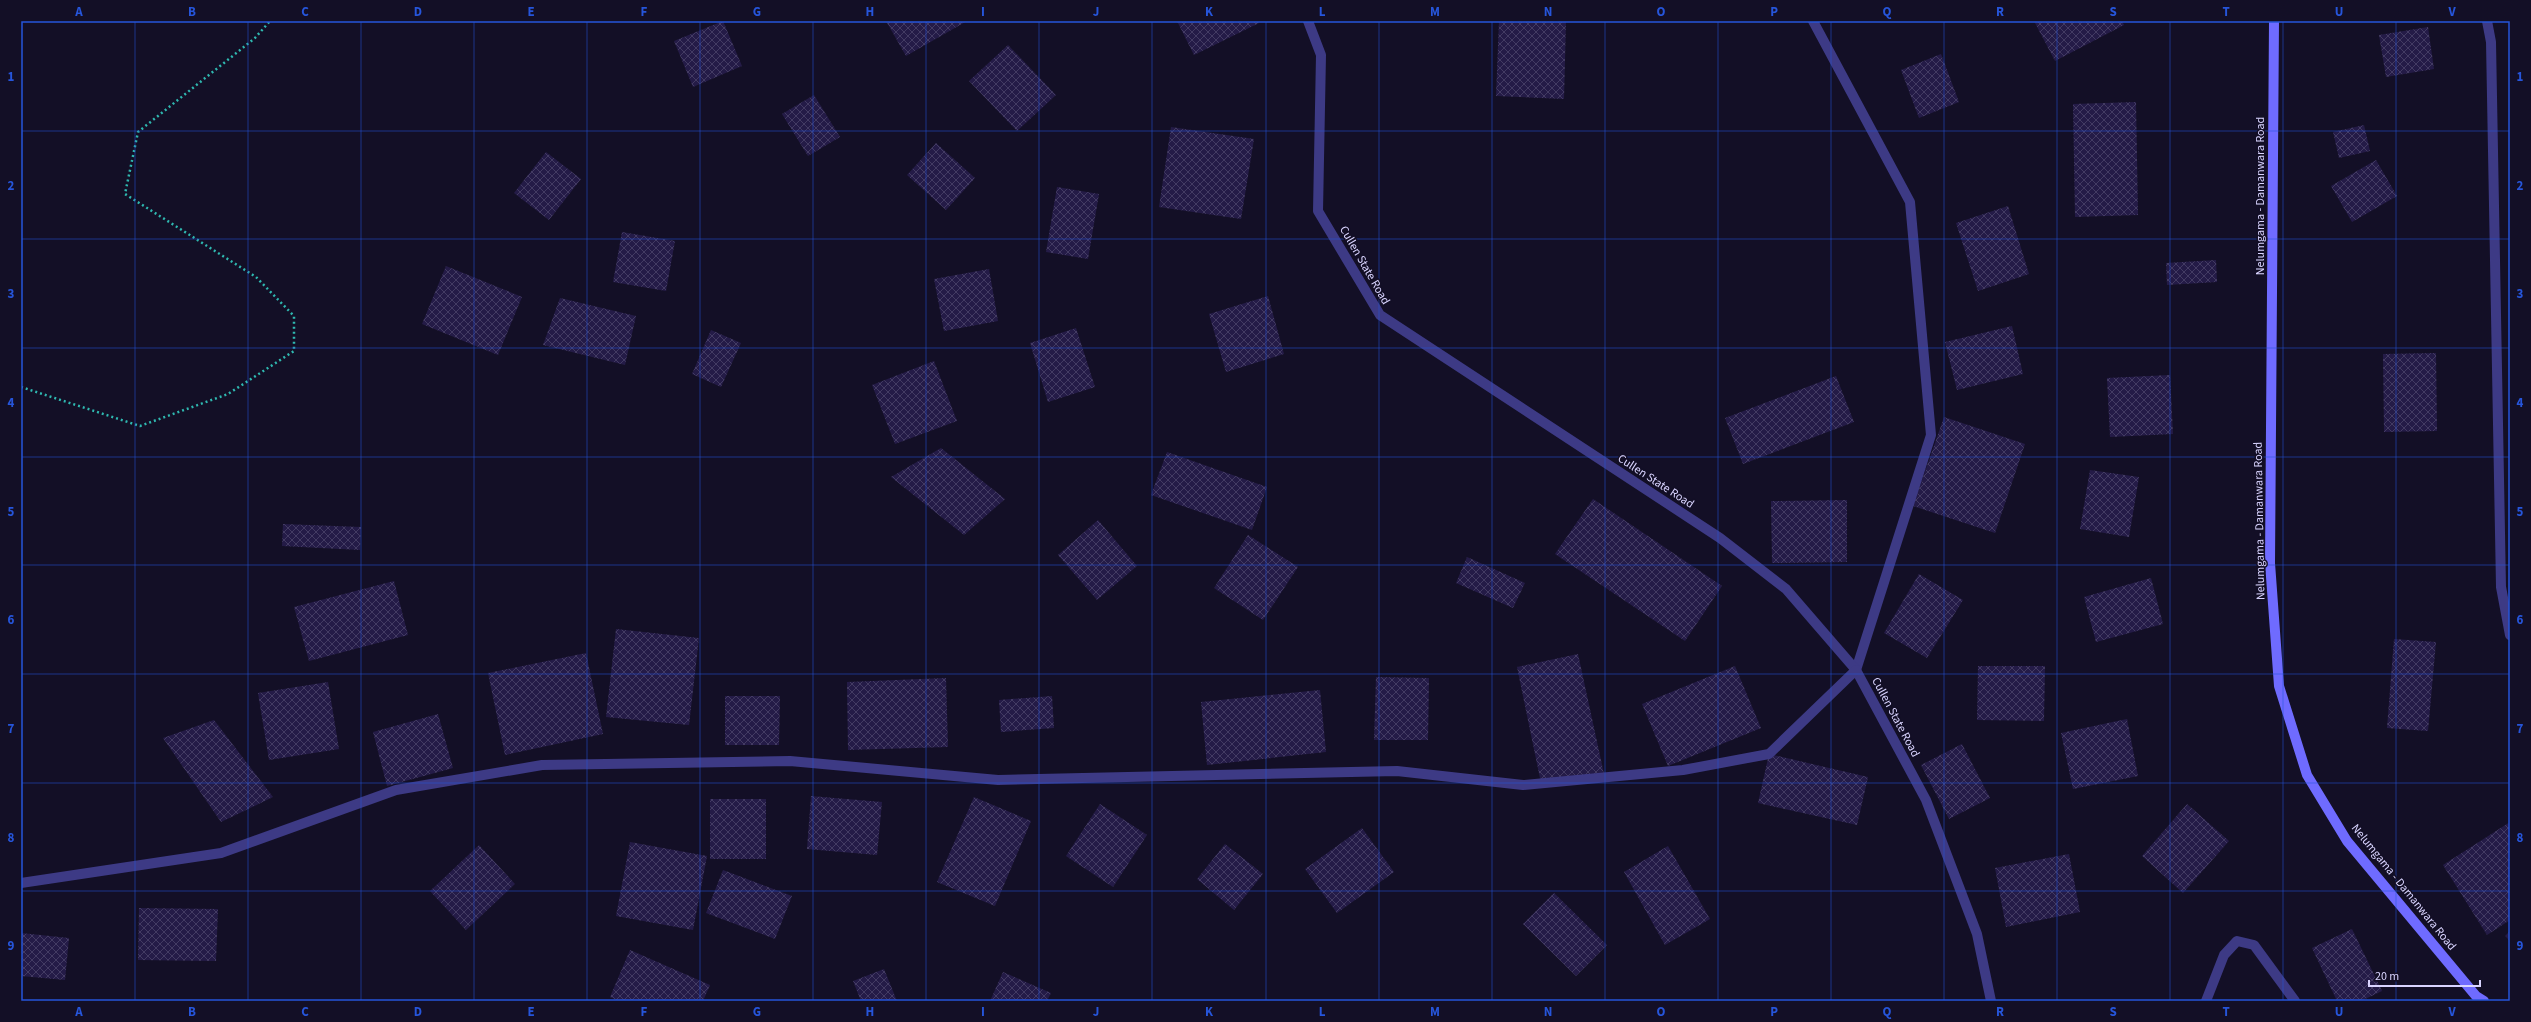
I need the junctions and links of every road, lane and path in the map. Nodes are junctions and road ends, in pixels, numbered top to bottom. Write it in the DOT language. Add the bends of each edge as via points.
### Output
graph roads {
  1 [pos="270,21"];
  2 [pos="1308,21"];
  3 [pos="1813,21"];
  4 [pos="2274,21"];
  5 [pos="2487,21"];
  6 [pos="21,387"];
  7 [pos="2510,635"];
  8 [pos="1856,670"];
  9 [pos="21,883"];
  10 [pos="1991,1001"];
  11 [pos="2206,1001"];
  12 [pos="2295,1001"];
  13 [pos="2484,1001"];
  1 -- 6 [label="path" via="255,38 138,132 125,194 256,277 294,316 294,351 228,394 140,426"];
  2 -- 8 [label="street, Cullen State Road" via="1321,55 1318,211 1380,315 1720,538 1786,589"];
  3 -- 8 [label="street" via="1910,202 1931,435"];
  4 -- 13 [label="street, Nelumgama - Damanwara Road" via="2270,563 2280,686 2306,775 2347,841 2476,996"];
  5 -- 7 [label="street" via="2491,42 2501,587"];
  8 -- 9 [label="street" via="1769,754 1683,770 1523,785 1397,771 998,780 790,761 542,765 396,790 221,853"];
  8 -- 10 [label="street, Cullen State Road" via="1926,800 1977,934"];
  11 -- 12 [label="street" via="2224,955 2237,941 2254,945"];
}
